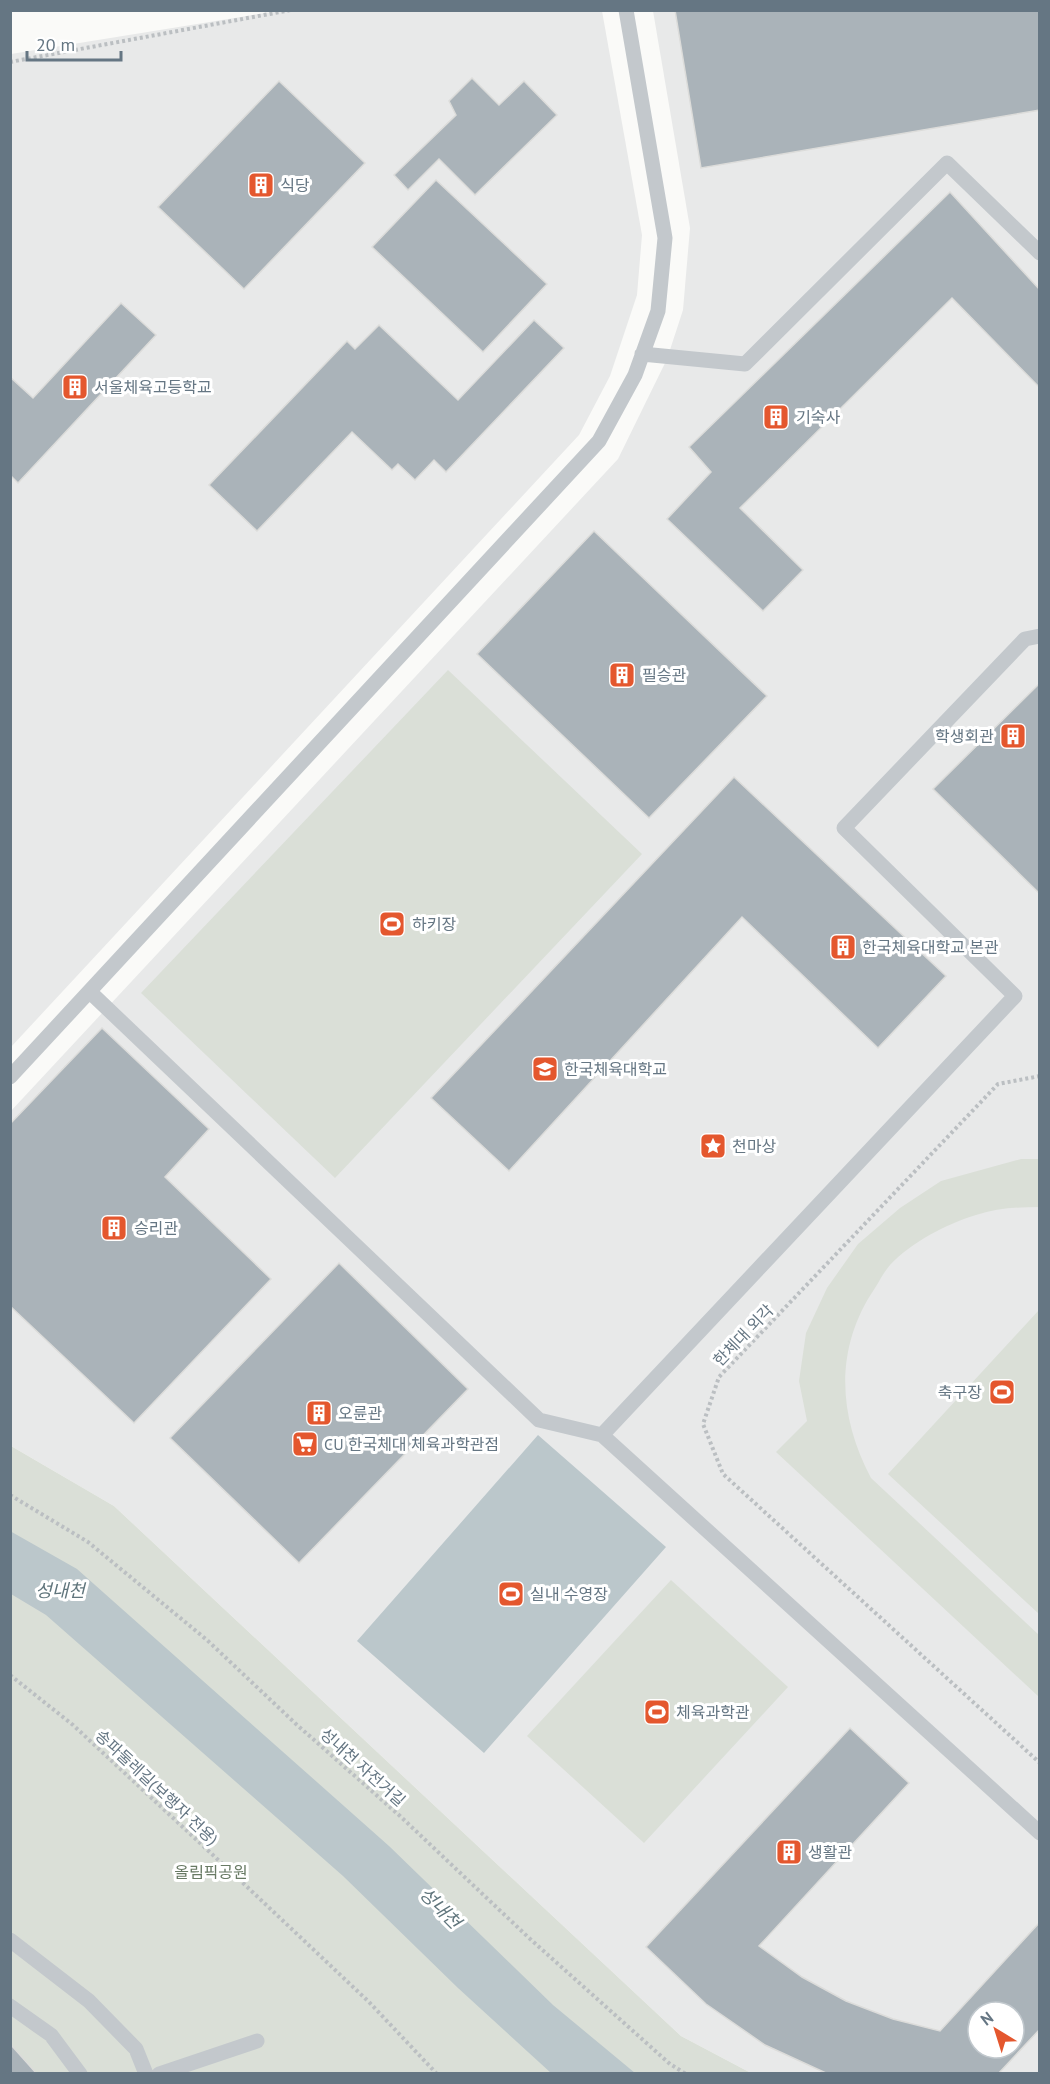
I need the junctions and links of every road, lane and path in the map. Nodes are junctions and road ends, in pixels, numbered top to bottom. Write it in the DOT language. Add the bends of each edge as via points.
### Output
graph roads {
  1 [pos="291,10"];
  2 [pos="626,10"];
  3 [pos="10,62"];
  4 [pos="1040,253"];
  5 [pos="642,354"];
  6 [pos="1040,636"];
  7 [pos="90,992"];
  8 [pos="1040,1076"];
  9 [pos="10,1077"];
  10 [pos="602,1435"];
  11 [pos="10,1495"];
  12 [pos="10,1675"];
  13 [pos="1040,1763"];
  14 [pos="1040,1833"];
  15 [pos="10,1940"];
  16 [pos="10,2006"];
  17 [pos="257,2040"];
  18 [pos="80,2073"];
  19 [pos="146,2073"];
  20 [pos="159,2073"];
  21 [pos="437,2073"];
  22 [pos="686,2073"];
  1 -- 3 [label="path"];
  2 -- 5 [label="lane" via="665,238 658,311"];
  4 -- 5 [label="lane" via="947,163 746,364"];
  5 -- 7 [label="lane" via="600,441"];
  6 -- 10 [label="lane" via="1025,639 844,828 1016,996"];
  7 -- 9 [label="lane"];
  7 -- 10 [label="lane" via="539,1420"];
  8 -- 13 [label="path, 한체대 외각" via="998,1084 719,1377 703,1424 723,1474"];
  10 -- 14 [label="lane"];
  11 -- 22 [label="path, 성내천 자전거길" via="88,1542 207,1640 528,1937 670,2064"];
  12 -- 21 [label="path, 송파둘레길(보행자 전용)" via="73,1725 252,1891"];
  15 -- 19 [label="lane" via="89,2001 136,2049"];
  16 -- 18 [label="lane" via="51,2035"];
  17 -- 20 [label="lane"];
}
